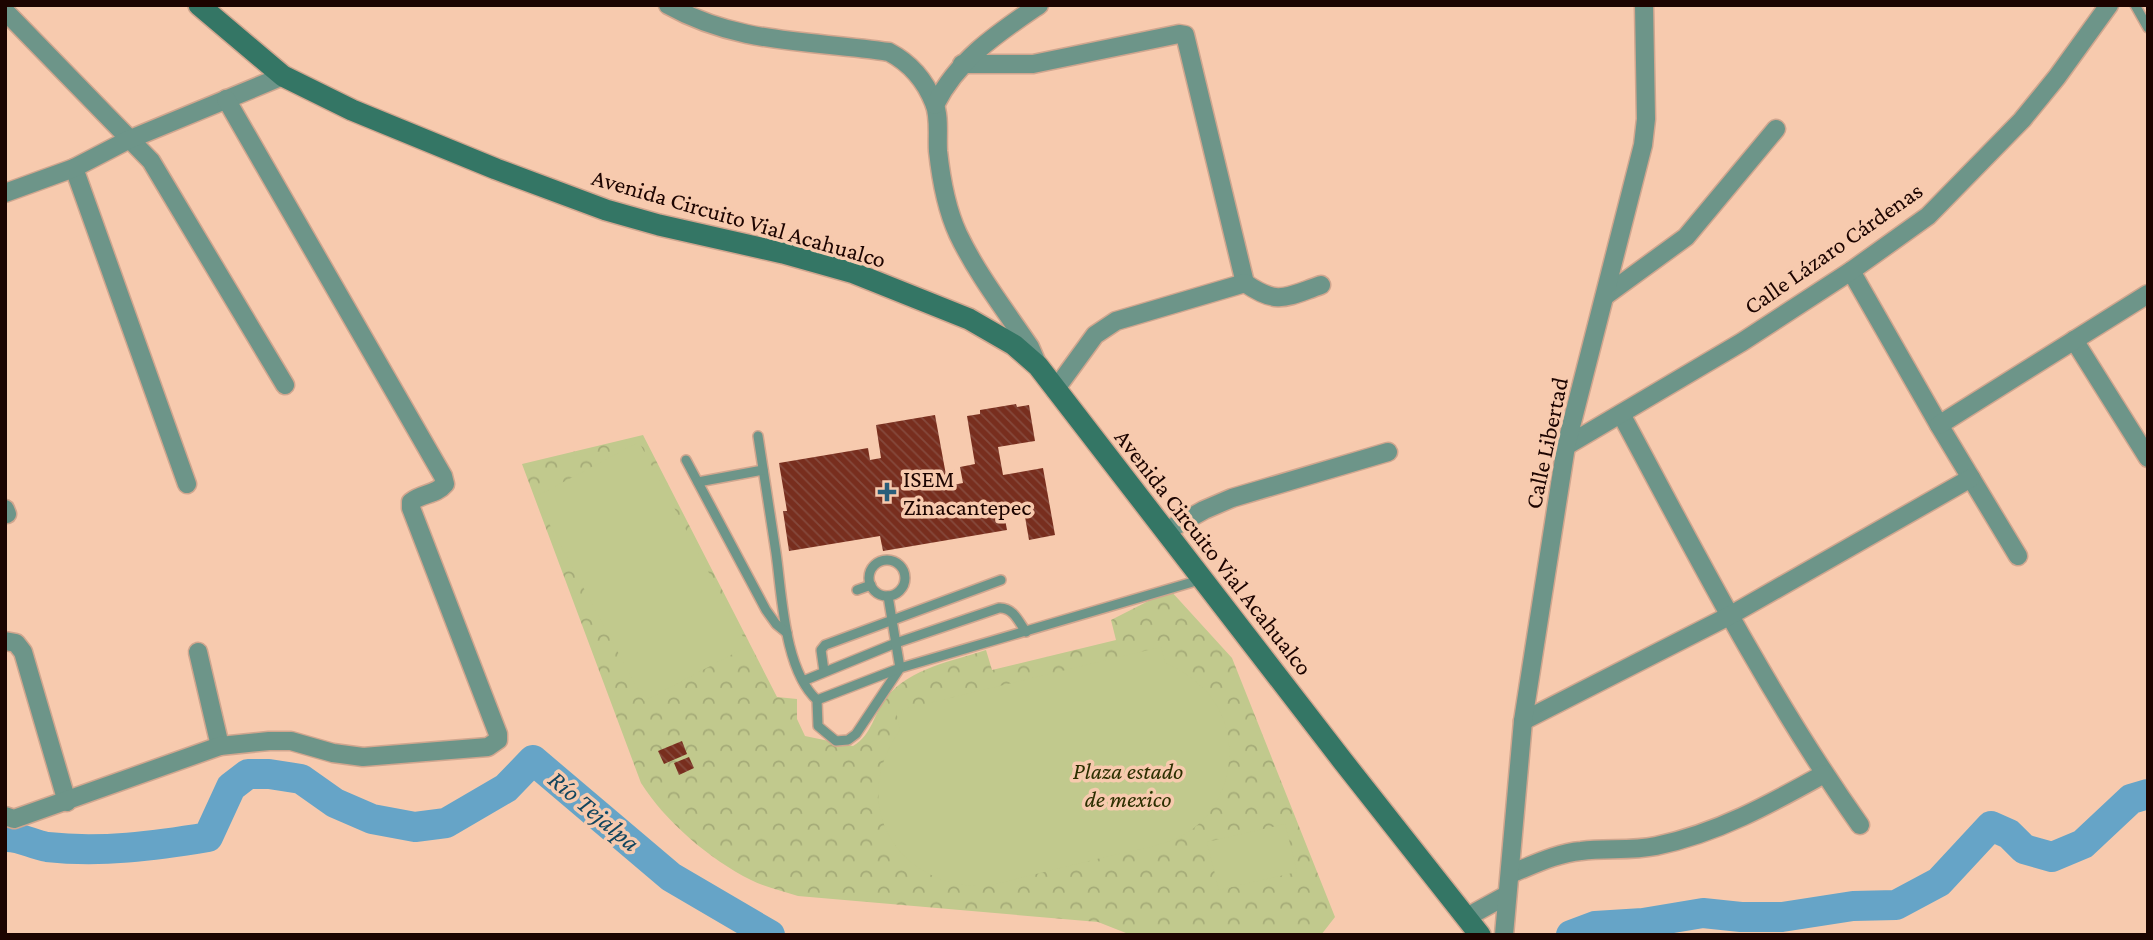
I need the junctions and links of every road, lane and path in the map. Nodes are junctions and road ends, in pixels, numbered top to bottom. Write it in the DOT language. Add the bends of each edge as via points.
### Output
graph roads {
  1 [pos="198,5"];
  2 [pos="668,5"];
  3 [pos="1040,5"];
  4 [pos="1644,5"];
  5 [pos="2109,5"];
  6 [pos="2135,5"];
  7 [pos="5,11"];
  8 [pos="2148,28"];
  9 [pos="962,64"];
  10 [pos="283,76"];
  11 [pos="226,99"];
  12 [pos="935,105"];
  13 [pos="1776,129"];
  14 [pos="128,140"];
  15 [pos="74,167"];
  16 [pos="5,193"];
  17 [pos="1851,271"];
  18 [pos="1245,283"];
  19 [pos="1321,285"];
  20 [pos="2148,294"];
  21 [pos="1605,296"];
  22 [pos="2074,341"];
  23 [pos="1038,366"];
  24 [pos="285,386"];
  25 [pos="1055,390"];
  26 [pos="1621,414"];
  27 [pos="1939,425"];
  28 [pos="758,436"];
  29 [pos="1566,446"];
  30 [pos="1388,452"];
  31 [pos="2148,458"];
  32 [pos="686,460"];
  33 [pos="764,470"];
  34 [pos="1971,478"];
  35 [pos="698,482"];
  36 [pos="187,484"];
  37 [pos="1166,531"];
  38 [pos="2018,556"];
  39 [pos="1203,579"];
  40 [pos="1001,580"];
  41 [pos="871,585"];
  42 [pos="857,590"];
  43 [pos="888,596"];
  44 [pos="1729,616"];
  45 [pos="891,621"];
  46 [pos="1026,632"];
  47 [pos="787,634"];
  48 [pos="5,641"];
  49 [pos="896,643"];
  50 [pos="198,652"];
  51 [pos="900,668"];
  52 [pos="824,671"];
  53 [pos="803,681"];
  54 [pos="817,700"];
  55 [pos="1522,721"];
  56 [pos="220,746"];
  57 [pos="1824,774"];
  58 [pos="67,802"];
  59 [pos="5,816"];
  60 [pos="1860,825"];
  61 [pos="1510,874"];
  62 [pos="1507,895"];
  63 [pos="1466,917"];
  64 [pos="1480,935"];
  65 [pos="1504,935"];
  1 -- 10 [label="street, Avenida Circuito Vial Acahualco"];
  2 -- 12 [label="street" via="703,23 746,36 889,52 913,68"];
  3 -- 9 [label="street" via="989,38"];
  4 -- 21 [label="street, Calle Libertad" via="1643,145"];
  5 -- 17 [label="street, Calle Lázaro Cárdenas" via="2022,120 1965,179 1928,216"];
  6 -- 8 [label="lane"];
  7 -- 14 [label="street"];
  9 -- 12 [label="street"];
  9 -- 18 [label="street" via="1033,64 1185,35"];
  10 -- 11 [label="street"];
  10 -- 23 [label="street, Avenida Circuito Vial Acahualco" via="352,110 562,195 659,225 818,262 880,283 990,331"];
  11 -- 14 [label="street"];
  11 -- 56 [label="street" via="443,476 445,484 439,491 417,497 411,509 498,734 488,747 363,757 291,741"];
  12 -- 23 [label="street" via="949,212"];
  13 -- 21 [label="street" via="1686,237"];
  14 -- 15 [label="street"];
  14 -- 24 [label="street" via="150,161"];
  15 -- 16 [label="street"];
  15 -- 36 [label="street"];
  17 -- 26 [label="street, Calle Lázaro Cárdenas"];
  17 -- 27 [label="street"];
  18 -- 19 [label="street" via="1261,294 1281,299"];
  18 -- 25 [label="street" via="1116,321 1096,335"];
  20 -- 22 [label="street"];
  21 -- 29 [label="street, Calle Libertad"];
  22 -- 27 [label="street"];
  22 -- 31 [label="street"];
  23 -- 25 [label="street, Avenida Circuito Vial Acahualco"];
  25 -- 37 [label="street, Avenida Circuito Vial Acahualco"];
  26 -- 29 [label="street, Calle Lázaro Cárdenas"];
  26 -- 44 [label="street"];
  27 -- 34 [label="street"];
  28 -- 33 [label="lane"];
  29 -- 55 [label="street, Calle Libertad"];
  30 -- 37 [label="street" via="1232,498"];
  32 -- 35 [label="lane"];
  33 -- 35 [label="lane"];
  33 -- 47 [label="lane"];
  34 -- 38 [label="street"];
  34 -- 44 [label="street"];
  35 -- 47 [label="lane" via="766,610"];
  37 -- 39 [label="street, Avenida Circuito Vial Acahualco"];
  39 -- 46 [label="lane"];
  39 -- 63 [label="street, Avenida Circuito Vial Acahualco"];
  40 -- 45 [label="lane"];
  41 -- 42 [label="lane"];
  41 -- 43 [label="lane"];
  41 -- 43 [label="lane" via="870,572 878,562 896,562 904,571 905,582 899,592"];
  43 -- 45 [label="lane"];
  44 -- 55 [label="street"];
  44 -- 57 [label="street"];
  45 -- 49 [label="lane"];
  45 -- 52 [label="lane" via="825,645 821,650"];
  46 -- 49 [label="lane" via="1013,612 999,608"];
  46 -- 51 [label="lane"];
  47 -- 53 [label="lane"];
  48 -- 58 [label="street" via="16,643 23,652"];
  49 -- 51 [label="lane"];
  49 -- 52 [label="lane"];
  50 -- 56 [label="street"];
  51 -- 54 [label="lane"];
  51 -- 54 [label="lane" via="848,740 836,741 824,732 816,718"];
  52 -- 53 [label="lane"];
  53 -- 54 [label="lane"];
  55 -- 61 [label="street, Calle Libertad"];
  56 -- 58 [label="street"];
  57 -- 60 [label="street"];
  57 -- 61 [label="street" via="1726,825 1626,850 1582,850"];
  58 -- 59 [label="street" via="14,820"];
  61 -- 62 [label="street, Calle Libertad"];
  62 -- 63 [label="street"];
  62 -- 65 [label="street, Calle Libertad"];
  63 -- 64 [label="street, Avenida Circuito Vial Acahualco"];
}
